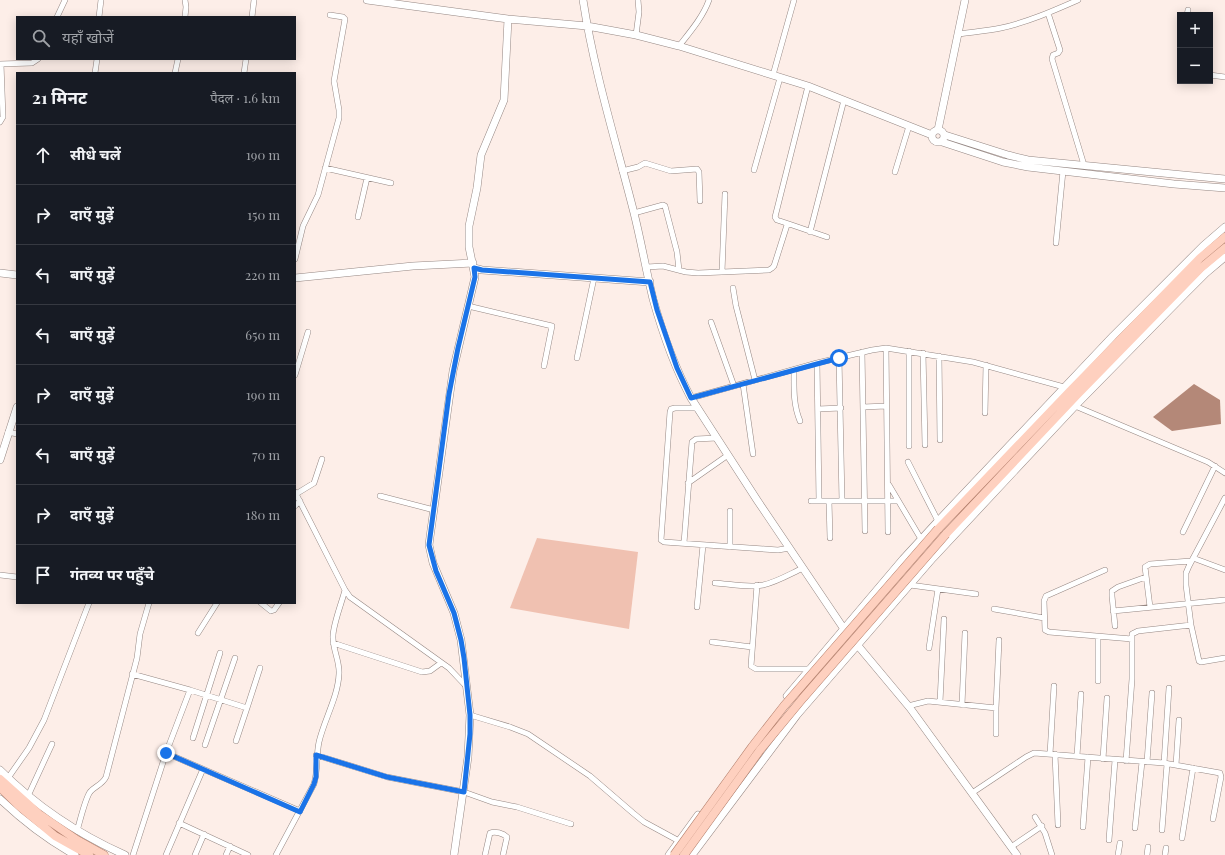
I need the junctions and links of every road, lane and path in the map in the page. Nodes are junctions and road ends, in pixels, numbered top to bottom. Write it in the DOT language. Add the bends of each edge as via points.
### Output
graph roads {
  1 [pos="65,0"];
  2 [pos="101,0"];
  3 [pos="185,0"];
  4 [pos="254,0"];
  5 [pos="367,0"];
  6 [pos="583,0"];
  7 [pos="638,0"];
  8 [pos="709,0"];
  9 [pos="794,0"];
  10 [pos="965,0"];
  11 [pos="1078,0"];
  12 [pos="1048,13"];
  13 [pos="330,15"];
  14 [pos="57,16"];
  15 [pos="99,16"];
  16 [pos="184,16"];
  17 [pos="252,16"];
  18 [pos="508,19"];
  19 [pos="587,26"];
  20 [pos="958,34"];
  21 [pos="636,35"];
  22 [pos="679,46"];
  23 [pos="36,60"];
  24 [pos="97,60"];
  25 [pos="178,60"];
  26 [pos="246,60"];
  27 [pos="0,64"];
  28 [pos="95,72"];
  29 [pos="176,72"];
  30 [pos="244,72"];
  31 [pos="1213,75"];
  32 [pos="777,77"];
  33 [pos="1225,77"];
  34 [pos="808,86"];
  35 [pos="844,100"];
  36 [pos="0,122"];
  37 [pos="909,126"];
  38 [pos="935,132"];
  39 [pos="943,139"];
  40 [pos="1084,166"];
  41 [pos="325,168"];
  42 [pos="754,170"];
  43 [pos="622,171"];
  44 [pos="1063,171"];
  45 [pos="1143,171"];
  46 [pos="895,172"];
  47 [pos="367,178"];
  48 [pos="1225,179"];
  49 [pos="1142,180"];
  50 [pos="391,183"];
  51 [pos="1225,188"];
  52 [pos="725,194"];
  53 [pos="700,200"];
  54 [pos="634,213"];
  55 [pos="358,217"];
  56 [pos="789,224"];
  57 [pos="1225,227"];
  58 [pos="810,232"];
  59 [pos="827,237"];
  60 [pos="1225,237"];
  61 [pos="1056,243"];
  62 [pos="1225,248"];
  63 [pos="296,255"];
  64 [pos="1225,257"];
  65 [pos="474,266"];
  66 [pos="647,267"];
  67 [pos="680,270"];
  68 [pos="722,272"];
  69 [pos="0,273"];
  70 [pos="16,276"];
  71 [pos="296,278"];
  72 [pos="594,278"];
  73 [pos="650,282"];
  74 [pos="733,288"];
  75 [pos="468,306"];
  76 [pos="711,322"];
  77 [pos="308,332"];
  78 [pos="886,348"];
  79 [pos="909,351"];
  80 [pos="862,352"];
  81 [pos="923,353"];
  82 [pos="939,356"];
  83 [pos="577,358"];
  84 [pos="839,358"];
  85 [pos="817,363"];
  86 [pos="986,365"];
  87 [pos="544,366"];
  88 [pos="794,370"];
  89 [pos="296,372"];
  90 [pos="756,380"];
  91 [pos="743,384"];
  92 [pos="734,386"];
  93 [pos="1064,387"];
  94 [pos="691,398"];
  95 [pos="886,406"];
  96 [pos="1075,406"];
  97 [pos="863,407"];
  98 [pos="698,408"];
  99 [pos="841,408"];
  100 [pos="818,409"];
  101 [pos="16,410"];
  102 [pos="985,413"];
  103 [pos="800,421"];
  104 [pos="8,432"];
  105 [pos="16,434"];
  106 [pos="717,438"];
  107 [pos="940,440"];
  108 [pos="925,445"];
  109 [pos="909,446"];
  110 [pos="753,454"];
  111 [pos="728,455"];
  112 [pos="322,459"];
  113 [pos="0,460"];
  114 [pos="908,462"];
  115 [pos="1215,466"];
  116 [pos="1225,474"];
  117 [pos="688,483"];
  118 [pos="888,483"];
  119 [pos="296,493"];
  120 [pos="380,496"];
  121 [pos="1225,498"];
  122 [pos="300,501"];
  123 [pos="811,501"];
  124 [pos="819,501"];
  125 [pos="829,501"];
  126 [pos="842,501"];
  127 [pos="865,501"];
  128 [pos="888,501"];
  129 [pos="898,501"];
  130 [pos="296,505"];
  131 [pos="434,510"];
  132 [pos="730,511"];
  133 [pos="938,525"];
  134 [pos="865,532"];
  135 [pos="888,532"];
  136 [pos="1184,532"];
  137 [pos="830,538"];
  138 [pos="921,538"];
  139 [pos="684,543"];
  140 [pos="703,545"];
  141 [pos="730,547"];
  142 [pos="790,548"];
  143 [pos="1192,559"];
  144 [pos="803,568"];
  145 [pos="1105,570"];
  146 [pos="1225,570"];
  147 [pos="0,575"];
  148 [pos="16,577"];
  149 [pos="1146,577"];
  150 [pos="715,583"];
  151 [pos="757,585"];
  152 [pos="910,585"];
  153 [pos="938,589"];
  154 [pos="345,590"];
  155 [pos="976,594"];
  156 [pos="1225,600"];
  157 [pos="89,604"];
  158 [pos="149,604"];
  159 [pos="217,604"];
  160 [pos="262,604"];
  161 [pos="278,604"];
  162 [pos="1188,604"];
  163 [pos="696,607"];
  164 [pos="1150,607"];
  165 [pos="994,609"];
  166 [pos="1113,611"];
  167 [pos="1044,618"];
  168 [pos="944,619"];
  169 [pos="1191,625"];
  170 [pos="1115,626"];
  171 [pos="844,629"];
  172 [pos="198,633"];
  173 [pos="965,633"];
  174 [pos="1098,637"];
  175 [pos="1132,639"];
  176 [pos="999,640"];
  177 [pos="712,642"];
  178 [pos="333,643"];
  179 [pos="858,645"];
  180 [pos="752,647"];
  181 [pos="929,648"];
  182 [pos="220,653"];
  183 [pos="235,658"];
  184 [pos="1225,658"];
  185 [pos="441,663"];
  186 [pos="260,668"];
  187 [pos="811,669"];
  188 [pos="132,674"];
  189 [pos="1098,681"];
  190 [pos="1054,686"];
  191 [pos="467,687"];
  192 [pos="1169,688"];
  193 [pos="190,690"];
  194 [pos="1152,693"];
  195 [pos="1081,694"];
  196 [pos="207,696"];
  197 [pos="1107,698"];
  198 [pos="221,700"];
  199 [pos="940,702"];
  200 [pos="962,705"];
  201 [pos="908,706"];
  202 [pos="247,708"];
  203 [pos="996,708"];
  204 [pos="470,715"];
  205 [pos="1179,720"];
  206 [pos="996,734"];
  207 [pos="193,738"];
  208 [pos="236,741"];
  209 [pos="52,744"];
  210 [pos="205,745"];
  211 [pos="166,753"];
  212 [pos="1053,754"];
  213 [pos="316,755"];
  214 [pos="1077,756"];
  215 [pos="1088,757"];
  216 [pos="1103,759"];
  217 [pos="1115,760"];
  218 [pos="1126,761"];
  219 [pos="1144,762"];
  220 [pos="1165,764"];
  221 [pos="1176,765"];
  222 [pos="1193,768"];
  223 [pos="203,769"];
  224 [pos="0,770"];
  225 [pos="4,779"];
  226 [pos="0,787"];
  227 [pos="464,792"];
  228 [pos="972,793"];
  229 [pos="28,796"];
  230 [pos="0,798"];
  231 [pos="300,812"];
  232 [pos="1035,817"];
  233 [pos="1213,819"];
  234 [pos="179,823"];
  235 [pos="571,824"];
  236 [pos="1058,825"];
  237 [pos="1042,826"];
  238 [pos="1083,827"];
  239 [pos="1135,828"];
  240 [pos="1162,830"];
  241 [pos="78,831"];
  242 [pos="204,834"];
  243 [pos="1182,838"];
  244 [pos="1109,840"];
  245 [pos="679,841"];
  246 [pos="1120,843"];
  247 [pos="230,846"];
  248 [pos="1011,847"];
  249 [pos="1148,847"];
  250 [pos="1166,848"];
  251 [pos="70,854"];
  252 [pos="89,855"];
  253 [pos="104,855"];
  254 [pos="125,855"];
  255 [pos="133,855"];
  256 [pos="166,855"];
  257 [pos="195,855"];
  258 [pos="226,855"];
  259 [pos="248,855"];
  260 [pos="276,855"];
  261 [pos="454,855"];
  262 [pos="485,855"];
  263 [pos="503,855"];
  264 [pos="669,855"];
  265 [pos="674,855"];
  266 [pos="684,855"];
  267 [pos="692,855"];
  268 [pos="1017,855"];
  269 [pos="1052,855"];
  270 [pos="1118,855"];
  271 [pos="1147,855"];
  272 [pos="1165,855"];
  1 -- 14 [label="street"];
  2 -- 15 [label="street"];
  3 -- 16 [label="street"];
  4 -- 17 [label="street"];
  5 -- 18 [label="main road"];
  6 -- 19 [label="main road"];
  7 -- 21 [label="street"];
  8 -- 22 [label="street" via="705,11"];
  9 -- 32 [label="street"];
  10 -- 20 [label="main road"];
  11 -- 12 [label="street"];
  12 -- 20 [label="street" via="1000,28"];
  12 -- 40 [label="street" via="1060,50 1052,59"];
  13 -- 41 [label="street" via="344,18 345,21 334,81 339,118"];
  18 -- 19 [label="main road"];
  18 -- 65 [label="main road" via="504,100 481,154 469,226 469,247"];
  19 -- 21 [label="main road"];
  19 -- 43 [label="main road"];
  20 -- 38 [label="main road"];
  21 -- 22 [label="main road"];
  22 -- 32 [label="main road"];
  23 -- 27 [label="street" via="32,63"];
  24 -- 28 [label="street"];
  25 -- 29 [label="street"];
  26 -- 30 [label="street"];
  27 -- 36 [label="street" via="3,117"];
  31 -- 33 [label="street"];
  32 -- 34 [label="main road"];
  32 -- 42 [label="street"];
  34 -- 35 [label="main road"];
  34 -- 56 [label="street" via="775,219"];
  35 -- 37 [label="main road"];
  35 -- 58 [label="street"];
  37 -- 38 [label="main road"];
  37 -- 46 [label="street"];
  38 -- 39 [label="main road" via="943,132"];
  38 -- 39 [label="main road" via="932,139 934,142 938,143"];
  39 -- 40 [label="main road" via="1017,158"];
  39 -- 44 [label="main road" via="1009,164"];
  40 -- 45 [label="main road"];
  41 -- 47 [label="street"];
  41 -- 63 [label="street" via="318,195 303,226"];
  43 -- 53 [label="street" via="645,163 671,171 697,169"];
  43 -- 54 [label="main road"];
  44 -- 49 [label="main road"];
  44 -- 61 [label="street"];
  45 -- 48 [label="main road"];
  45 -- 49 [label="main road"];
  47 -- 50 [label="street"];
  47 -- 55 [label="street"];
  49 -- 51 [label="main road"];
  52 -- 68 [label="street"];
  54 -- 66 [label="main road"];
  54 -- 67 [label="street" via="665,206"];
  56 -- 58 [label="street"];
  56 -- 68 [label="street" via="772,268"];
  57 -- 93 [label="main road" via="1203,246"];
  58 -- 59 [label="street"];
  60 -- 133 [label="main road" via="1200,258"];
  62 -- 266 [label="main road, bridge" via="1195,273 946,534 765,744"];
  64 -- 96 [label="main road" via="1206,273"];
  65 -- 71 [label="main road" via="413,266"];
  65 -- 72 [label="main road" via="482,270"];
  65 -- 75 [label="main road" via="475,277"];
  66 -- 67 [label="street" via="663,266"];
  66 -- 73 [label="main road"];
  67 -- 68 [label="street" via="698,273"];
  69 -- 70 [label="main road"];
  72 -- 73 [label="main road"];
  72 -- 83 [label="street"];
  73 -- 94 [label="main road" via="677,368"];
  74 -- 90 [label="street"];
  75 -- 87 [label="street" via="552,326"];
  75 -- 131 [label="main road" via="449,394"];
  76 -- 92 [label="street"];
  77 -- 89 [label="street"];
  78 -- 79 [label="street"];
  78 -- 80 [label="street"];
  78 -- 95 [label="street"];
  79 -- 81 [label="street"];
  79 -- 109 [label="street"];
  80 -- 84 [label="street"];
  80 -- 97 [label="street"];
  81 -- 82 [label="street"];
  81 -- 108 [label="street"];
  82 -- 86 [label="street"];
  82 -- 107 [label="street"];
  84 -- 85 [label="street"];
  84 -- 99 [label="street"];
  85 -- 88 [label="street"];
  85 -- 100 [label="street"];
  86 -- 93 [label="street"];
  86 -- 102 [label="street"];
  88 -- 90 [label="street"];
  88 -- 103 [label="street" via="795,407"];
  90 -- 91 [label="street"];
  91 -- 92 [label="street"];
  91 -- 110 [label="street"];
  92 -- 94 [label="street"];
  93 -- 133 [label="main road"];
  94 -- 98 [label="main road"];
  95 -- 97 [label="street"];
  95 -- 118 [label="street"];
  96 -- 115 [label="street"];
  96 -- 152 [label="main road"];
  97 -- 127 [label="street"];
  98 -- 106 [label="main road"];
  98 -- 139 [label="street" via="675,408 670,412 660,538 664,542"];
  99 -- 100 [label="street"];
  99 -- 126 [label="street"];
  100 -- 124 [label="street"];
  101 -- 104 [label="main road"];
  104 -- 105 [label="street"];
  104 -- 113 [label="main road"];
  106 -- 111 [label="main road"];
  106 -- 117 [label="street" via="694,440"];
  111 -- 117 [label="street"];
  111 -- 142 [label="main road"];
  112 -- 119 [label="street" via="314,483"];
  114 -- 133 [label="street"];
  115 -- 116 [label="street"];
  115 -- 136 [label="street"];
  117 -- 139 [label="street"];
  118 -- 128 [label="street"];
  118 -- 129 [label="street"];
  119 -- 122 [label="street"];
  120 -- 131 [label="street"];
  121 -- 143 [label="street"];
  122 -- 130 [label="street"];
  122 -- 154 [label="street"];
  123 -- 124 [label="street"];
  124 -- 125 [label="street"];
  125 -- 126 [label="street"];
  125 -- 137 [label="street"];
  126 -- 127 [label="street"];
  127 -- 128 [label="street"];
  127 -- 134 [label="street"];
  128 -- 129 [label="street"];
  128 -- 135 [label="street"];
  129 -- 138 [label="street"];
  131 -- 191 [label="main road" via="430,536 431,554 458,624"];
  132 -- 141 [label="street"];
  133 -- 138 [label="main road"];
  133 -- 265 [label="main road, bridge" via="784,706"];
  138 -- 171 [label="main road"];
  139 -- 140 [label="street"];
  140 -- 141 [label="street"];
  140 -- 163 [label="street"];
  141 -- 142 [label="street" via="778,550"];
  142 -- 144 [label="main road"];
  143 -- 146 [label="street"];
  143 -- 149 [label="street" via="1147,565"];
  143 -- 162 [label="street" via="1185,578"];
  144 -- 151 [label="street" via="777,580"];
  144 -- 171 [label="main road"];
  145 -- 167 [label="street" via="1046,596"];
  147 -- 148 [label="street"];
  149 -- 164 [label="street"];
  149 -- 166 [label="street" via="1112,591"];
  150 -- 151 [label="street"];
  151 -- 180 [label="street"];
  152 -- 153 [label="street"];
  152 -- 179 [label="main road"];
  153 -- 155 [label="street"];
  153 -- 181 [label="street"];
  154 -- 178 [label="street" via="333,633"];
  154 -- 185 [label="street" via="355,601"];
  156 -- 162 [label="street"];
  157 -- 225 [label="street" via="41,725 29,748"];
  158 -- 188 [label="street"];
  159 -- 172 [label="street"];
  160 -- 161 [label="street" via="271,611"];
  162 -- 164 [label="street"];
  162 -- 169 [label="street"];
  164 -- 166 [label="street"];
  165 -- 167 [label="street"];
  166 -- 170 [label="street"];
  167 -- 174 [label="street" via="1044,628 1047,632"];
  168 -- 199 [label="street"];
  169 -- 175 [label="street" via="1138,631 1132,634"];
  169 -- 184 [label="street" via="1198,661"];
  171 -- 179 [label="main road"];
  171 -- 187 [label="main road"];
  173 -- 200 [label="street"];
  174 -- 175 [label="street"];
  174 -- 189 [label="street"];
  175 -- 218 [label="street"];
  176 -- 203 [label="street"];
  177 -- 180 [label="street"];
  178 -- 185 [label="street" via="422,672 430,671"];
  178 -- 213 [label="street" via="339,667 338,682"];
  179 -- 201 [label="main road"];
  179 -- 267 [label="main road" via="797,715"];
  180 -- 187 [label="street" via="750,663 753,668"];
  182 -- 196 [label="street"];
  183 -- 198 [label="street"];
  185 -- 191 [label="street" via="456,674"];
  186 -- 202 [label="street"];
  187 -- 245 [label="main road" via="778,707"];
  188 -- 193 [label="street"];
  188 -- 241 [label="street" via="106,777 102,784 88,795"];
  190 -- 212 [label="street"];
  191 -- 204 [label="main road"];
  192 -- 220 [label="street"];
  193 -- 196 [label="street"];
  193 -- 211 [label="street"];
  194 -- 219 [label="street"];
  195 -- 214 [label="street"];
  196 -- 198 [label="street"];
  196 -- 207 [label="street"];
  197 -- 216 [label="street"];
  198 -- 202 [label="street"];
  198 -- 210 [label="street"];
  199 -- 200 [label="street"];
  199 -- 201 [label="street" via="924,701"];
  200 -- 203 [label="street"];
  201 -- 228 [label="main road"];
  202 -- 208 [label="street"];
  203 -- 206 [label="street"];
  204 -- 227 [label="main road"];
  204 -- 245 [label="street" via="528,734 590,776 644,822"];
  205 -- 221 [label="street"];
  209 -- 229 [label="street"];
  211 -- 223 [label="street"];
  211 -- 255 [label="street"];
  212 -- 214 [label="street"];
  212 -- 228 [label="street" via="1030,755"];
  212 -- 236 [label="street"];
  213 -- 227 [label="street" via="387,777"];
  213 -- 231 [label="street" via="316,777"];
  214 -- 215 [label="street"];
  215 -- 216 [label="street"];
  215 -- 238 [label="street"];
  216 -- 217 [label="street"];
  217 -- 218 [label="street"];
  217 -- 244 [label="street"];
  218 -- 219 [label="street"];
  219 -- 220 [label="street"];
  219 -- 239 [label="street"];
  220 -- 221 [label="street"];
  220 -- 240 [label="street"];
  221 -- 222 [label="street"];
  222 -- 233 [label="street" via="1218,772 1221,775"];
  222 -- 243 [label="street"];
  223 -- 231 [label="street"];
  223 -- 234 [label="street"];
  224 -- 225 [label="main road"];
  225 -- 229 [label="main road"];
  225 -- 253 [label="main road" via="39,814"];
  226 -- 252 [label="main road" via="56,836"];
  227 -- 235 [label="street"];
  227 -- 261 [label="main road"];
  228 -- 248 [label="main road"];
  229 -- 241 [label="main road" via="60,821"];
  230 -- 251 [label="main road" via="11,810"];
  231 -- 260 [label="street"];
  232 -- 237 [label="street"];
  234 -- 242 [label="street"];
  234 -- 256 [label="street"];
  237 -- 248 [label="street"];
  237 -- 269 [label="street"];
  241 -- 254 [label="main road"];
  242 -- 247 [label="street"];
  242 -- 257 [label="street"];
  245 -- 264 [label="main road"];
  246 -- 270 [label="street"];
  247 -- 258 [label="street"];
  247 -- 259 [label="street"];
  248 -- 268 [label="main road"];
  249 -- 271 [label="street"];
  250 -- 272 [label="street"];
  262 -- 263 [label="street" via="490,833 494,832 507,837"];
}
